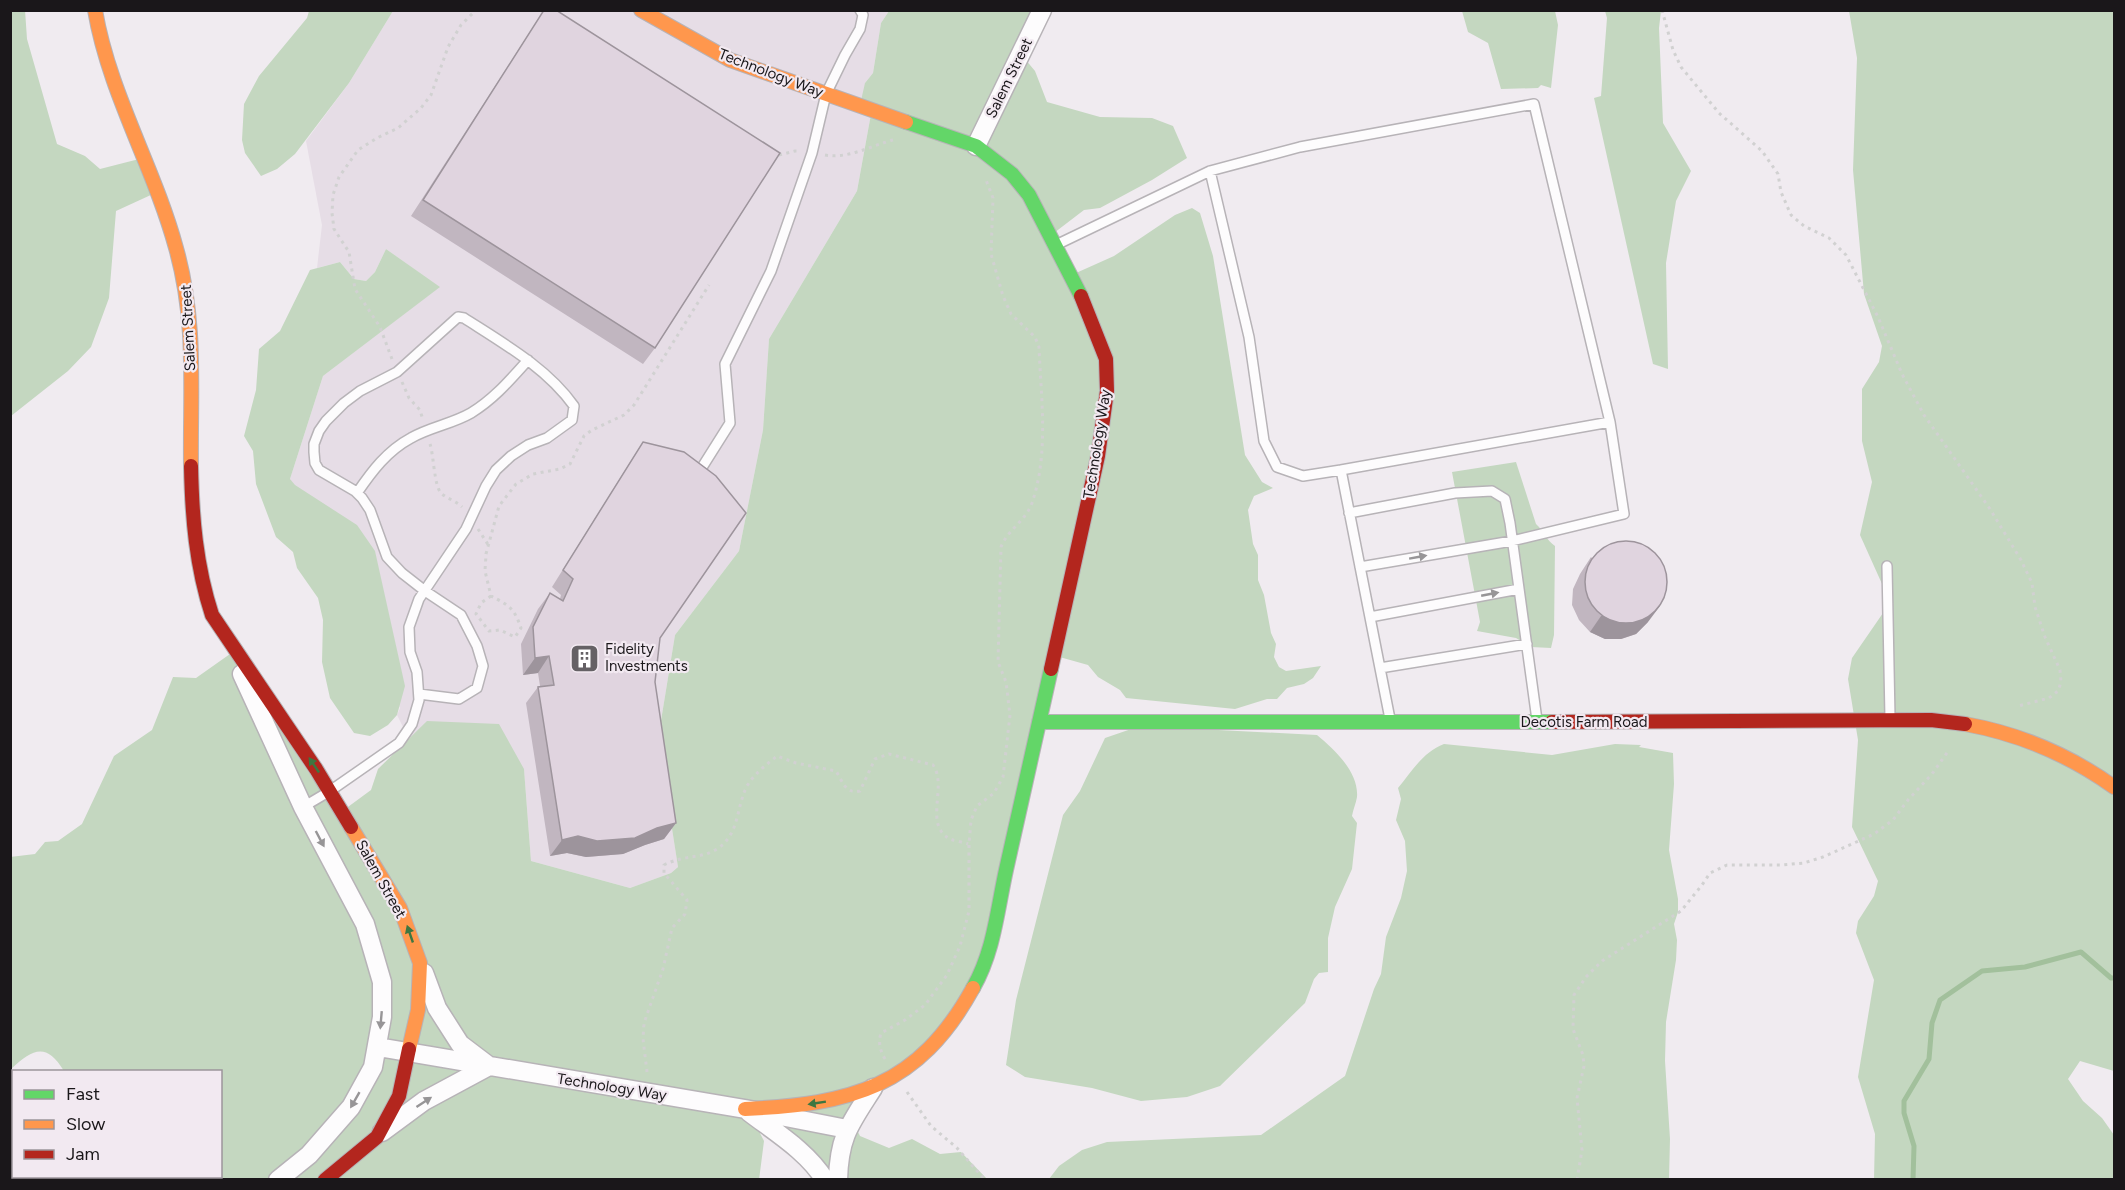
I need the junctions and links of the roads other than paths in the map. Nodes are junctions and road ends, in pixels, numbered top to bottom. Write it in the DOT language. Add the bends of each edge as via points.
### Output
graph roads {
  1 [pos="95,10"];
  2 [pos="641,10"];
  3 [pos="860,10"];
  4 [pos="1042,10"];
  5 [pos="826,94"];
  6 [pos="976,146"];
  7 [pos="1210,171"];
  8 [pos="1056,245"];
  9 [pos="528,360"];
  10 [pos="1610,422"];
  11 [pos="701,469"];
  12 [pos="1341,470"];
  13 [pos="357,493"];
  14 [pos="1349,513"];
  15 [pos="1512,541"];
  16 [pos="1887,566"];
  17 [pos="1360,567"];
  18 [pos="1519,589"];
  19 [pos="425,591"];
  20 [pos="1370,617"];
  21 [pos="1527,644"];
  22 [pos="236,652"];
  23 [pos="1380,668"];
  24 [pos="419,694"];
  25 [pos="1890,720"];
  26 [pos="1039,722"];
  27 [pos="1391,722"];
  28 [pos="1537,722"];
  29 [pos="2115,787"];
  30 [pos="330,791"];
  31 [pos="303,807"];
  32 [pos="420,963"];
  33 [pos="378,1047"];
  34 [pos="410,1053"];
  35 [pos="489,1066"];
  36 [pos="873,1088"];
  37 [pos="745,1109"];
  38 [pos="846,1129"];
  39 [pos="377,1137"];
  40 [pos="278,1179"];
  41 [pos="325,1179"];
  42 [pos="825,1179"];
  43 [pos="838,1179"];
  1 -- 22 [label="street, Salem Street" via="106,59 184,273 191,328 191,474 197,561 212,615"];
  2 -- 5 [label="street, Technology Way" via="730,60"];
  3 -- 5 [label="lane" via="860,29"];
  4 -- 6 [label="street, Salem Street"];
  5 -- 6 [label="street, Technology Way"];
  5 -- 11 [label="lane" via="812,153 771,272 725,364 729,423"];
  6 -- 8 [label="street, Technology Way" via="1012,174 1029,195"];
  7 -- 8 [label="lane"];
  7 -- 10 [label="lane" via="1300,147 1534,104"];
  7 -- 12 [label="lane" via="1249,337 1264,441 1277,467 1303,476"];
  8 -- 26 [label="street, Technology Way" via="1077,285 1106,359 1107,391 1098,456"];
  9 -- 13 [label="lane" via="494,398 470,414 412,437 392,450"];
  9 -- 13 [label="lane" via="458,317 397,372 344,403 326,421 314,444 315,463 319,470"];
  9 -- 19 [label="lane" via="574,406 572,420 511,456 496,470 471,519"];
  10 -- 12 [label="lane"];
  10 -- 15 [label="lane" via="1624,514"];
  12 -- 14 [label="lane"];
  13 -- 19 [label="lane" via="369,510 387,557"];
  14 -- 15 [label="lane" via="1492,491 1505,499"];
  14 -- 17 [label="lane"];
  17 -- 15 [label="lane, one-way"];
  15 -- 18 [label="lane"];
  16 -- 25 [label="lane"];
  17 -- 20 [label="lane"];
  20 -- 18 [label="lane, one-way"];
  18 -- 21 [label="lane"];
  19 -- 24 [label="lane" via="410,627 410,652"];
  19 -- 24 [label="lane" via="461,615 483,666 477,688 459,699"];
  20 -- 23 [label="lane"];
  21 -- 23 [label="lane"];
  21 -- 28 [label="lane"];
  30 -- 22 [label="street, Salem Street, one-way"];
  22 -- 31 [label="street, Salem Street" via="244,681"];
  23 -- 27 [label="lane"];
  24 -- 30 [label="lane" via="412,724 399,743"];
  25 -- 28 [label="street, Decotis Farm Road"];
  25 -- 29 [label="street, Decotis Farm Road" via="1971,724 2017,735 2054,748"];
  26 -- 27 [label="street, Decotis Farm Road"];
  26 -- 36 [label="street, Technology Way" via="987,958 956,1014 919,1057"];
  27 -- 28 [label="street, Decotis Farm Road"];
  30 -- 31 [label="lane"];
  32 -- 30 [label="street, Salem Street, one-way" via="400,908"];
  31 -- 33 [label="street, Salem Street, one-way" via="365,924 382,982"];
  32 -- 34 [label="street, Salem Street" via="418,1010"];
  32 -- 35 [label="street" via="437,1008 460,1044"];
  33 -- 34 [label="street, Technology Way"];
  33 -- 40 [label="street, Salem Street, one-way" via="373,1067 351,1107 309,1155"];
  34 -- 35 [label="street, Technology Way"];
  34 -- 39 [label="street, Salem Street" via="399,1096"];
  35 -- 37 [label="street, Technology Way"];
  39 -- 35 [label="street, one-way" via="424,1101"];
  36 -- 37 [label="street, Technology Way, one-way" via="818,1104"];
  36 -- 38 [label="street"];
  37 -- 38 [label="street, Technology Way"];
  37 -- 42 [label="street" via="791,1144"];
  38 -- 43 [label="street"];
  39 -- 41 [label="street, Salem Street"];
}
